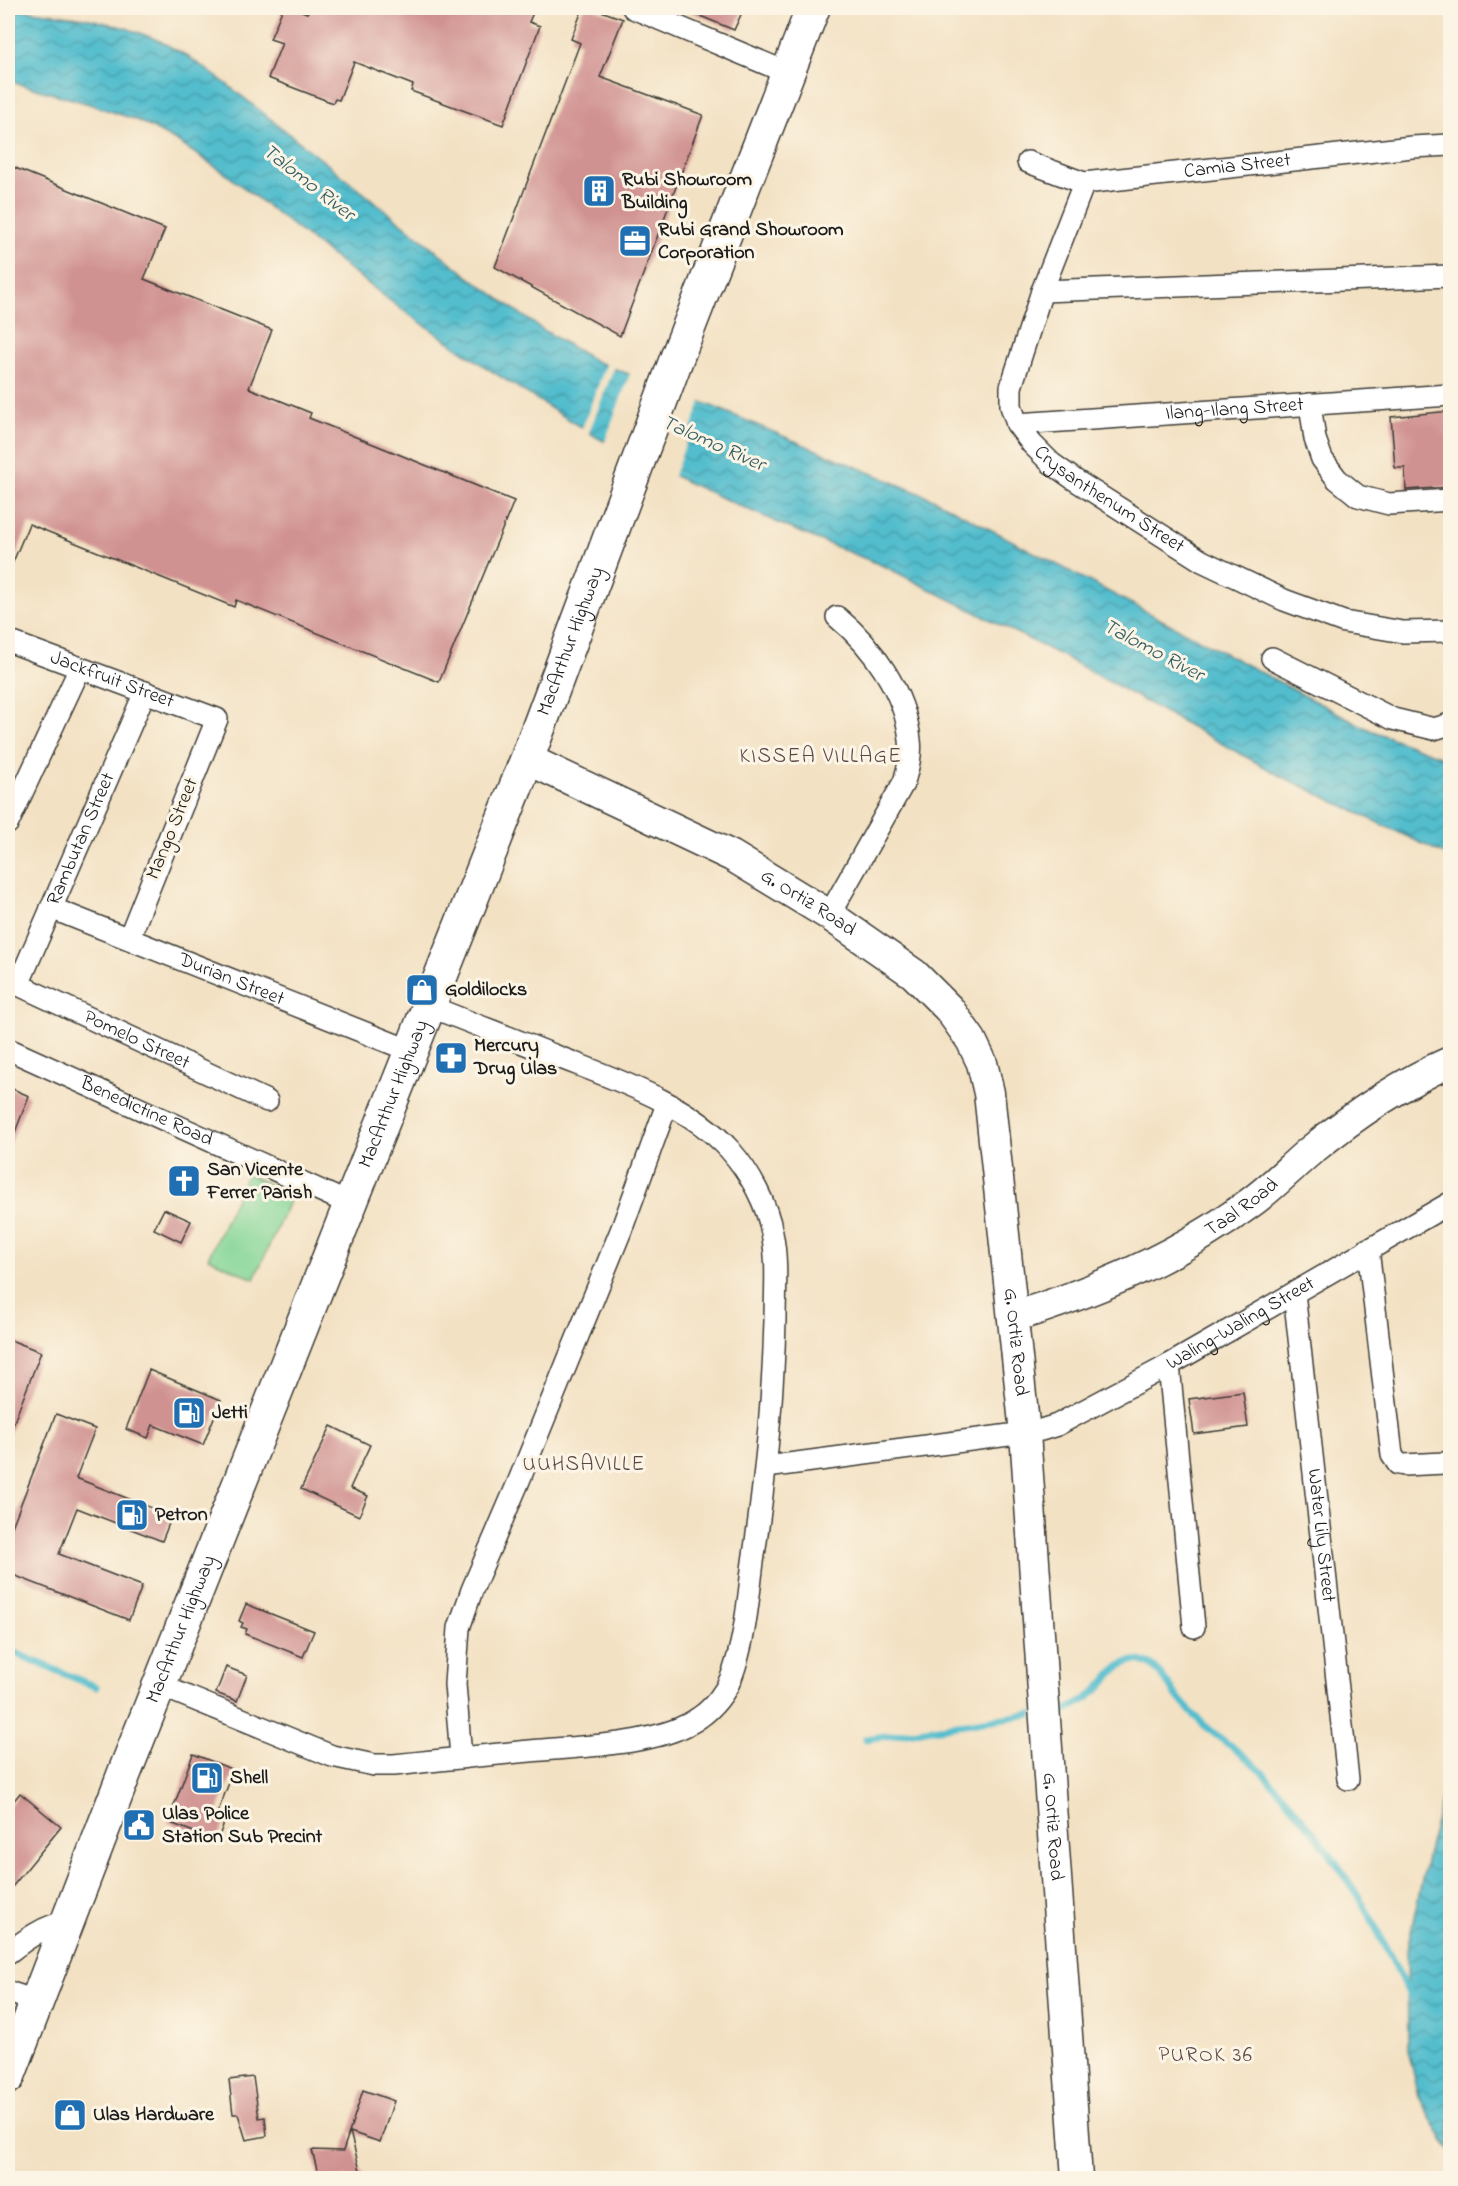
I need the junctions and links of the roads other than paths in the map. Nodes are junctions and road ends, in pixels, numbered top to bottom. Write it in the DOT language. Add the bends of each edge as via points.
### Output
graph roads {
  1 [pos="633,8"];
  2 [pos="813,8"];
  3 [pos="788,73"];
  4 [pos="1450,145"];
  5 [pos="1028,162"];
  6 [pos="1084,183"];
  7 [pos="1450,276"];
  8 [pos="1042,291"];
  9 [pos="1450,394"];
  10 [pos="1310,404"];
  11 [pos="1017,424"];
  12 [pos="1450,500"];
  13 [pos="837,617"];
  14 [pos="1450,631"];
  15 [pos="9,644"];
  16 [pos="1272,658"];
  17 [pos="80,668"];
  18 [pos="145,692"];
  19 [pos="217,719"];
  20 [pos="1450,724"];
  21 [pos="527,759"];
  22 [pos="8,823"];
  23 [pos="51,908"];
  24 [pos="829,915"];
  25 [pos="129,939"];
  26 [pos="13,983"];
  27 [pos="429,1006"];
  28 [pos="8,1049"];
  29 [pos="411,1051"];
  30 [pos="1450,1062"];
  31 [pos="267,1101"];
  32 [pos="667,1104"];
  33 [pos="1450,1203"];
  34 [pos="350,1204"];
  35 [pos="1368,1249"];
  36 [pos="1294,1293"];
  37 [pos="1013,1317"];
  38 [pos="1168,1365"];
  39 [pos="1025,1433"];
  40 [pos="1450,1461"];
  41 [pos="766,1467"];
  42 [pos="1194,1627"];
  43 [pos="159,1685"];
  44 [pos="461,1757"];
  45 [pos="1348,1779"];
  46 [pos="67,1922"];
  47 [pos="8,1953"];
  48 [pos="22,1996"];
  49 [pos="10,2065"];
  50 [pos="1077,2178"];
  1 -- 3 [label="street"];
  2 -- 3 [label="highway, MacArthur Highway"];
  3 -- 21 [label="highway, MacArthur Highway"];
  4 -- 6 [label="street, Camia Street"];
  5 -- 6 [label="street, Camia Street"];
  6 -- 8 [label="street, Crysanthenum Street"];
  7 -- 8 [label="street"];
  8 -- 11 [label="street, Crysanthenum Street" via="1011,387 1011,406"];
  9 -- 10 [label="street, Ilang-Ilang Street"];
  10 -- 11 [label="street, Ilang-Ilang Street"];
  10 -- 12 [label="street" via="1322,459 1337,479 1358,496 1389,504"];
  11 -- 14 [label="street, Crysanthenum Street" via="1051,463 1202,561 1284,600 1344,622 1403,632"];
  13 -- 24 [label="street" via="854,631 885,672 906,719 910,742 904,782"];
  15 -- 17 [label="street, Jackfruit Street"];
  16 -- 20 [label="street" via="1393,719 1434,729"];
  17 -- 18 [label="street, Jackfruit Street"];
  17 -- 22 [label="street"];
  18 -- 19 [label="street, Jackfruit Street"];
  18 -- 23 [label="street, Rambutan Street"];
  19 -- 25 [label="street, Mango Street"];
  21 -- 24 [label="street, G. Ortiz Road" via="732,856"];
  21 -- 27 [label="highway, MacArthur Highway"];
  23 -- 25 [label="street, Durian Street"];
  23 -- 26 [label="street, Rambutan Street"];
  24 -- 37 [label="street, G. Ortiz Road" via="921,981 949,1009 982,1063 989,1093"];
  25 -- 29 [label="street, Durian Street"];
  26 -- 31 [label="street, Pomelo Street"];
  27 -- 29 [label="highway, MacArthur Highway"];
  27 -- 32 [label="street"];
  28 -- 34 [label="street, Benedictine Road"];
  29 -- 34 [label="highway, MacArthur Highway"];
  30 -- 37 [label="street, Taal Road" via="1371,1106 1251,1202 1170,1255 1066,1301"];
  32 -- 41 [label="street" via="712,1132 732,1152 756,1188 772,1229 774,1351"];
  32 -- 44 [label="street" via="622,1228 459,1628 455,1684"];
  33 -- 35 [label="street, Waling-Waling Street"];
  34 -- 43 [label="highway, MacArthur Highway"];
  35 -- 36 [label="street, Waling-Waling Street"];
  35 -- 40 [label="street" via="1392,1455 1398,1464 1404,1465"];
  36 -- 38 [label="street, Waling-Waling Street"];
  36 -- 45 [label="street, Water Lily Street"];
  37 -- 39 [label="street, G. Ortiz Road"];
  38 -- 39 [label="street, Waling-Waling Street" via="1073,1417"];
  38 -- 42 [label="street"];
  39 -- 41 [label="street, Waling-Waling Street"];
  39 -- 50 [label="street, G. Ortiz Road"];
  41 -- 44 [label="street" via="745,1622 736,1663 716,1702 682,1727 636,1740"];
  43 -- 44 [label="street" via="354,1762 394,1765"];
  43 -- 46 [label="highway, MacArthur Highway"];
  46 -- 47 [label="street" via="26,1939"];
  46 -- 48 [label="highway, MacArthur Highway"];
  48 -- 49 [label="highway, MacArthur Highway"];
}
